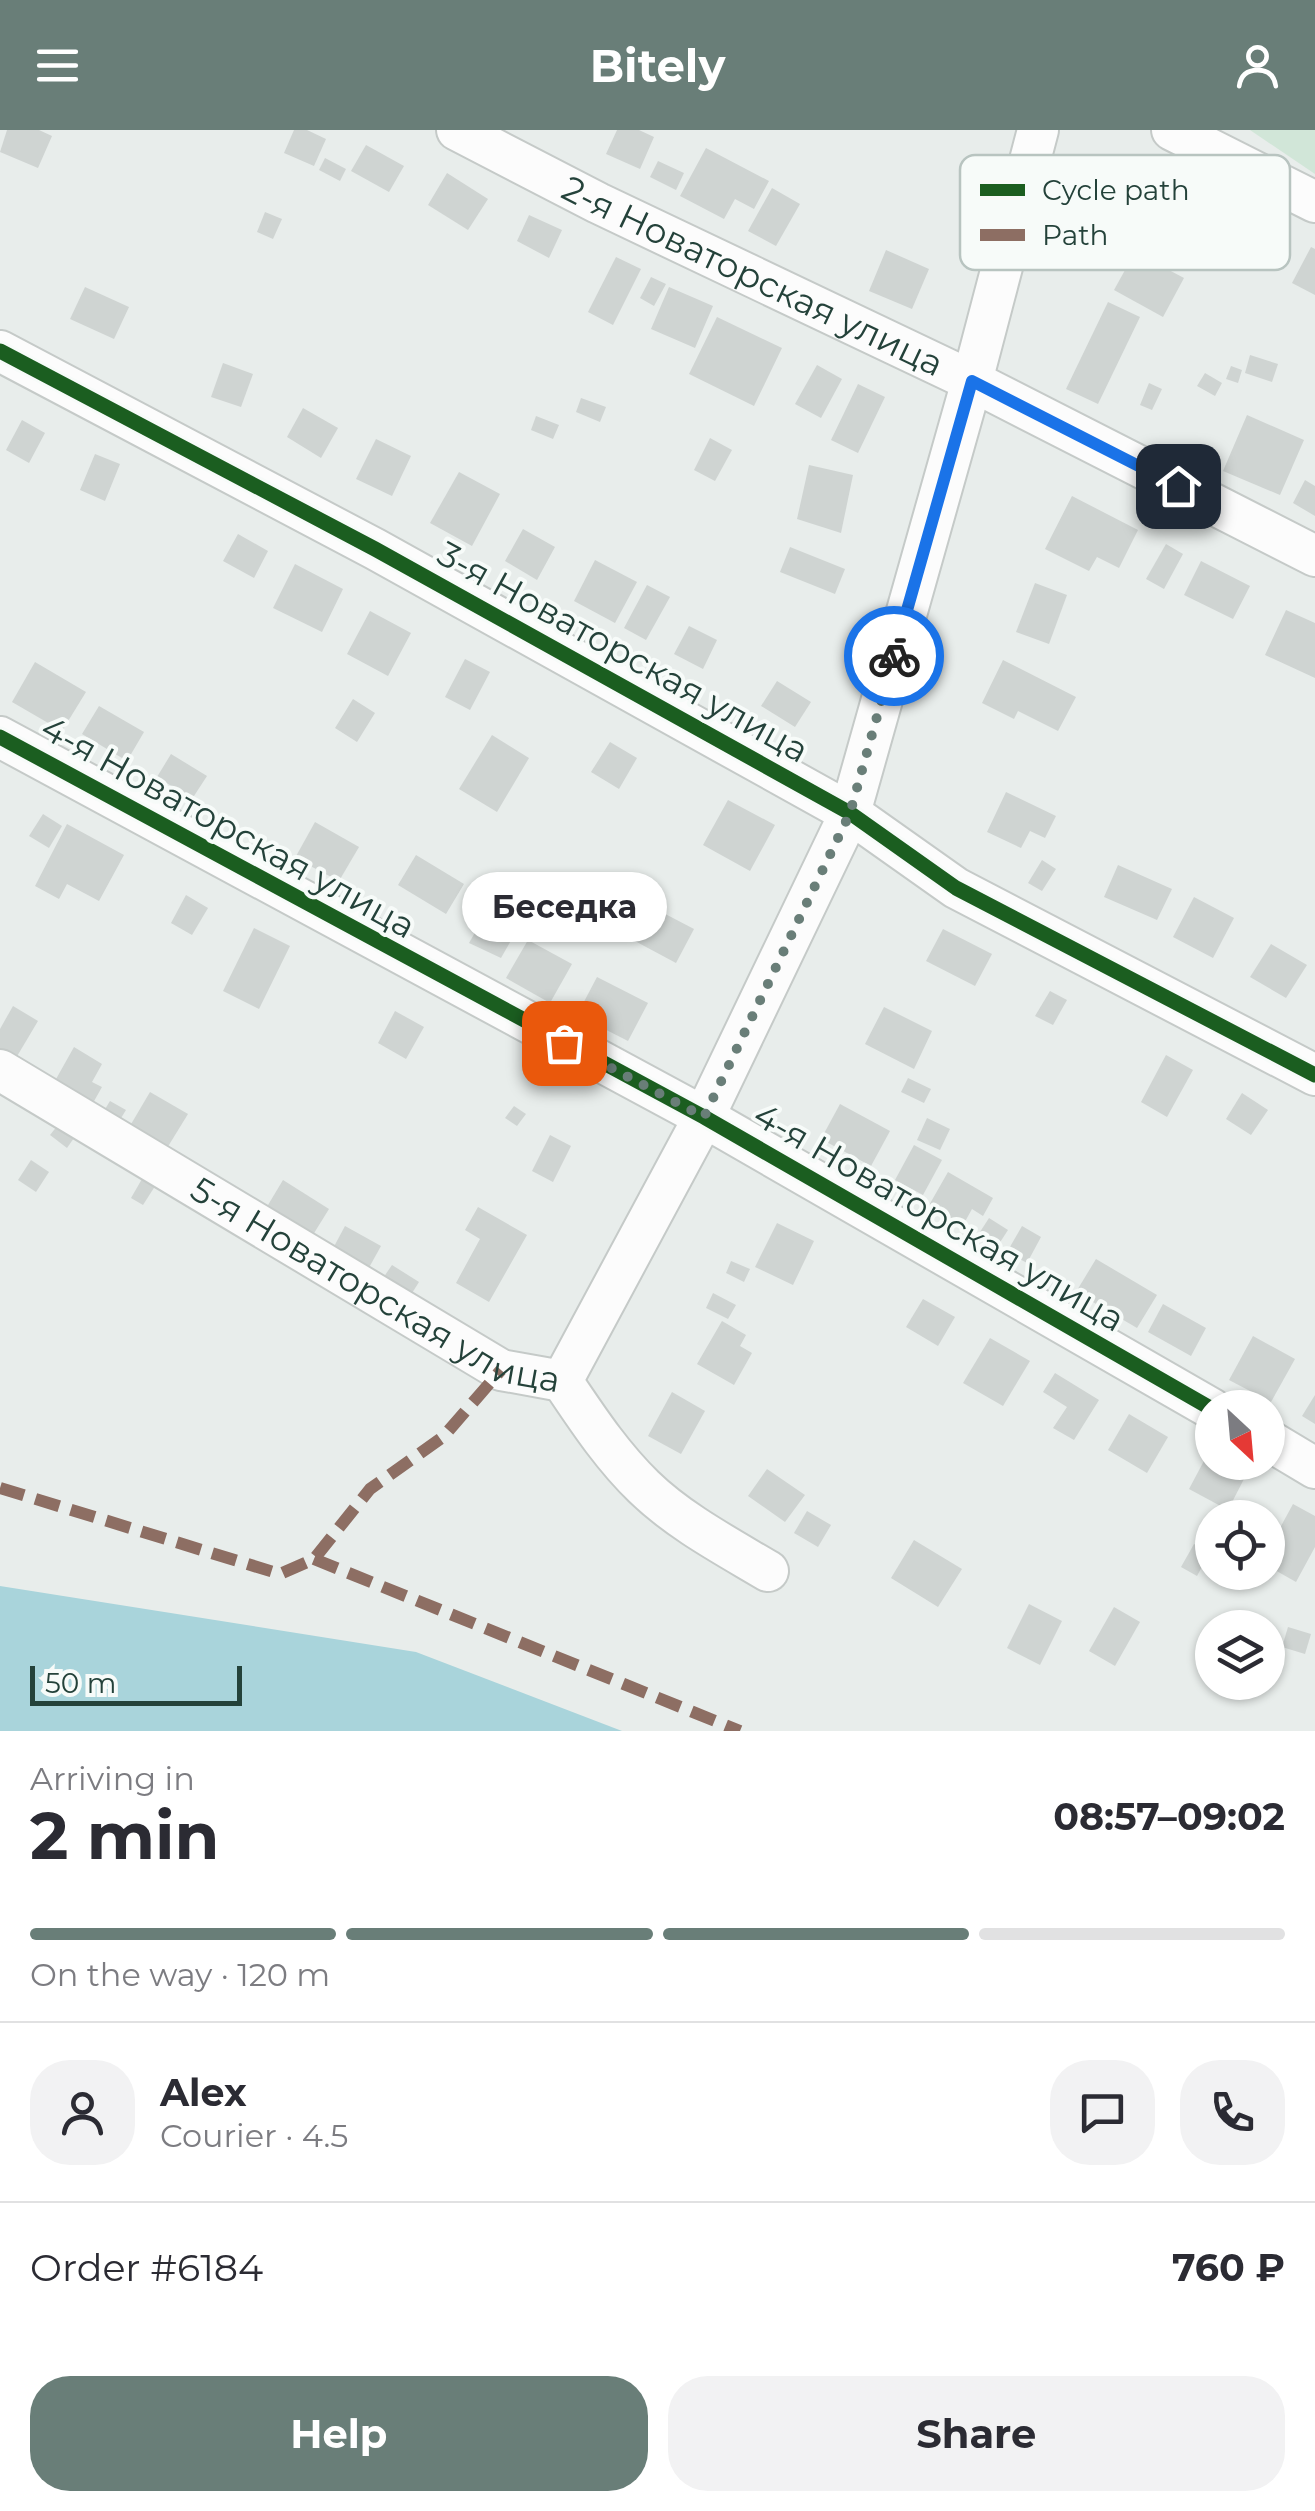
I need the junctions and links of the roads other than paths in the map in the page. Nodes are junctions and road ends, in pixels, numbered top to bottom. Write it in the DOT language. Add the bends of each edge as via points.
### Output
graph roads {
  1 [pos="457,130"];
  2 [pos="1038,130"];
  3 [pos="1172,130"];
  4 [pos="1031,155"];
  5 [pos="1222,155"];
  6 [pos="1290,189"];
  7 [pos="1315,202"];
  8 [pos="1001,270"];
  9 [pos="0,351"];
  10 [pos="972,381"];
  11 [pos="1315,556"];
  12 [pos="0,738"];
  13 [pos="850,813"];
  14 [pos="0,1070"];
  15 [pos="1315,1074"];
  16 [pos="704,1117"];
  17 [pos="562,1381"];
  18 [pos="1195,1399"];
  19 [pos="1285,1450"];
  20 [pos="1315,1468"];
  21 [pos="768,1571"];
  1 -- 10 [label="street, 2-я Новаторская улица"];
  2 -- 4 [label="street"];
  3 -- 5 [label="street"];
  6 -- 7 [label="street"];
  8 -- 10 [label="street"];
  9 -- 13 [label="street, 3-я Новаторская улица" via="375,549"];
  10 -- 11 [label="street, 2-я Новаторская улица"];
  10 -- 13 [label="street"];
  12 -- 16 [label="street, 4-я Новаторская улица"];
  13 -- 15 [label="street, 3-я Новаторская улица" via="956,888"];
  13 -- 16 [label="street"];
  14 -- 17 [label="street, 5-я Новаторская улица" via="501,1370"];
  16 -- 17 [label="street"];
  16 -- 18 [label="street, 4-я Новаторская улица"];
  17 -- 21 [label="street, 5-я Новаторская улица" via="646,1488"];
  19 -- 20 [label="street"];
}
